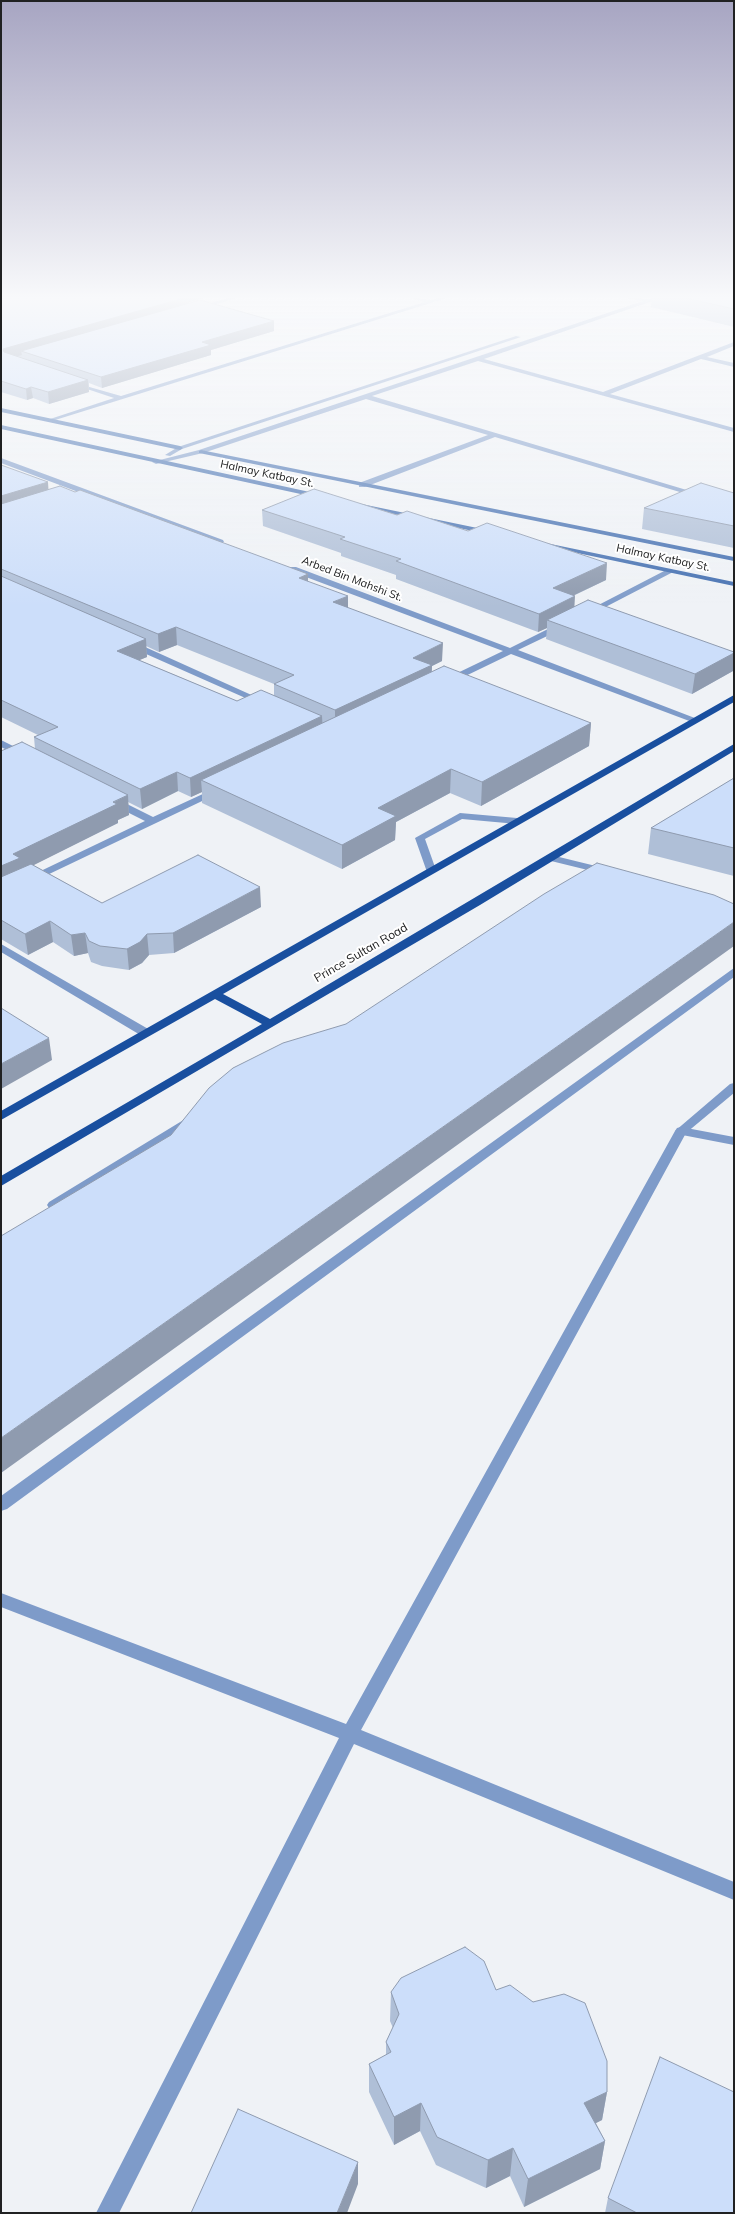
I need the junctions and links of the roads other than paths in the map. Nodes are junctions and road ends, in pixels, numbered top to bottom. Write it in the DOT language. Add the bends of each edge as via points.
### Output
graph roads {
  1 [pos="114,400"];
  2 [pos="325,400"];
  3 [pos="357,400"];
  4 [pos="378,400"];
  5 [pos="626,400"];
  6 [pos="1,410"];
  7 [pos="50,420"];
  8 [pos="1,426"];
  9 [pos="734,430"];
  10 [pos="495,435"];
  11 [pos="180,448"];
  12 [pos="201,452"];
  13 [pos="1,460"];
  14 [pos="156,462"];
  15 [pos="362,485"];
  16 [pos="84,491"];
  17 [pos="66,497"];
  18 [pos="705,498"];
  19 [pos="331,499"];
  20 [pos="350,503"];
  21 [pos="496,534"];
  22 [pos="535,542"];
  23 [pos="233,546"];
  24 [pos="734,559"];
  25 [pos="288,567"];
  26 [pos="671,571"];
  27 [pos="734,584"];
  28 [pos="118,639"];
  29 [pos="511,651"];
  30 [pos="440,684"];
  31 [pos="734,698"];
  32 [pos="272,707"];
  33 [pos="695,720"];
  34 [pos="1,743"];
  35 [pos="734,747"];
  36 [pos="35,761"];
  37 [pos="231,784"];
  38 [pos="102,795"];
  39 [pos="153,821"];
  40 [pos="517,821"];
  41 [pos="551,858"];
  42 [pos="431,870"];
  43 [pos="597,870"];
  44 [pos="617,875"];
  45 [pos="580,880"];
  46 [pos="1,894"];
  47 [pos="1,947"];
  48 [pos="734,971"];
  49 [pos="214,994"];
  50 [pos="269,1023"];
  51 [pos="146,1033"];
  52 [pos="734,1087"];
  53 [pos="198,1114"];
  54 [pos="1,1116"];
  55 [pos="681,1131"];
  56 [pos="734,1141"];
  57 [pos="1,1182"];
  58 [pos="42,1212"];
  59 [pos="1,1505"];
  60 [pos="1,1600"];
  61 [pos="350,1734"];
  62 [pos="734,1891"];
  63 [pos="106,2213"];
  1 -- 7 [label="street"];
  2 -- 11 [label="street"];
  3 -- 12 [label="street"];
  4 -- 10 [label="street"];
  5 -- 9 [label="street"];
  6 -- 7 [label="street, Halmay Katbay St."];
  7 -- 11 [label="street, Halmay Katbay St."];
  8 -- 14 [label="street, Halmay Katbay St."];
  10 -- 15 [label="street"];
  10 -- 18 [label="street"];
  11 -- 12 [label="street, Halmay Katbay St."];
  11 -- 14 [label="street"];
  12 -- 14 [label="street"];
  12 -- 15 [label="street, Halmay Katbay St."];
  13 -- 16 [label="street"];
  14 -- 19 [label="street, Halmay Katbay St."];
  15 -- 24 [label="street, Halmay Katbay St."];
  16 -- 17 [label="street"];
  16 -- 23 [label="street"];
  20 -- 21 [label="street"];
  22 -- 26 [label="street, Halmay Katbay St."];
  25 -- 29 [label="street, Arbed Bin Mahshi St."];
  26 -- 27 [label="street, Halmay Katbay St."];
  26 -- 29 [label="street"];
  28 -- 32 [label="street"];
  29 -- 30 [label="street"];
  29 -- 33 [label="street, Arbed Bin Mahshi St."];
  31 -- 33 [label="main road"];
  33 -- 40 [label="main road"];
  34 -- 36 [label="street"];
  35 -- 41 [label="main road, Prince Sultan Road"];
  37 -- 39 [label="street"];
  38 -- 39 [label="street"];
  39 -- 46 [label="street"];
  40 -- 42 [label="main road"];
  40 -- 42 [label="street" via="460,816 420,838"];
  41 -- 43 [label="street"];
  41 -- 50 [label="main road, Prince Sultan Road"];
  42 -- 49 [label="main road"];
  43 -- 44 [label="street"];
  43 -- 45 [label="street"];
  47 -- 51 [label="street"];
  48 -- 59 [label="street"];
  49 -- 50 [label="main road"];
  49 -- 51 [label="main road"];
  50 -- 57 [label="main road, Prince Sultan Road"];
  51 -- 54 [label="main road"];
  52 -- 55 [label="street"];
  53 -- 58 [label="street"];
  55 -- 56 [label="street"];
  55 -- 61 [label="street"];
  60 -- 61 [label="street"];
  61 -- 62 [label="street"];
  61 -- 63 [label="street"];
}
